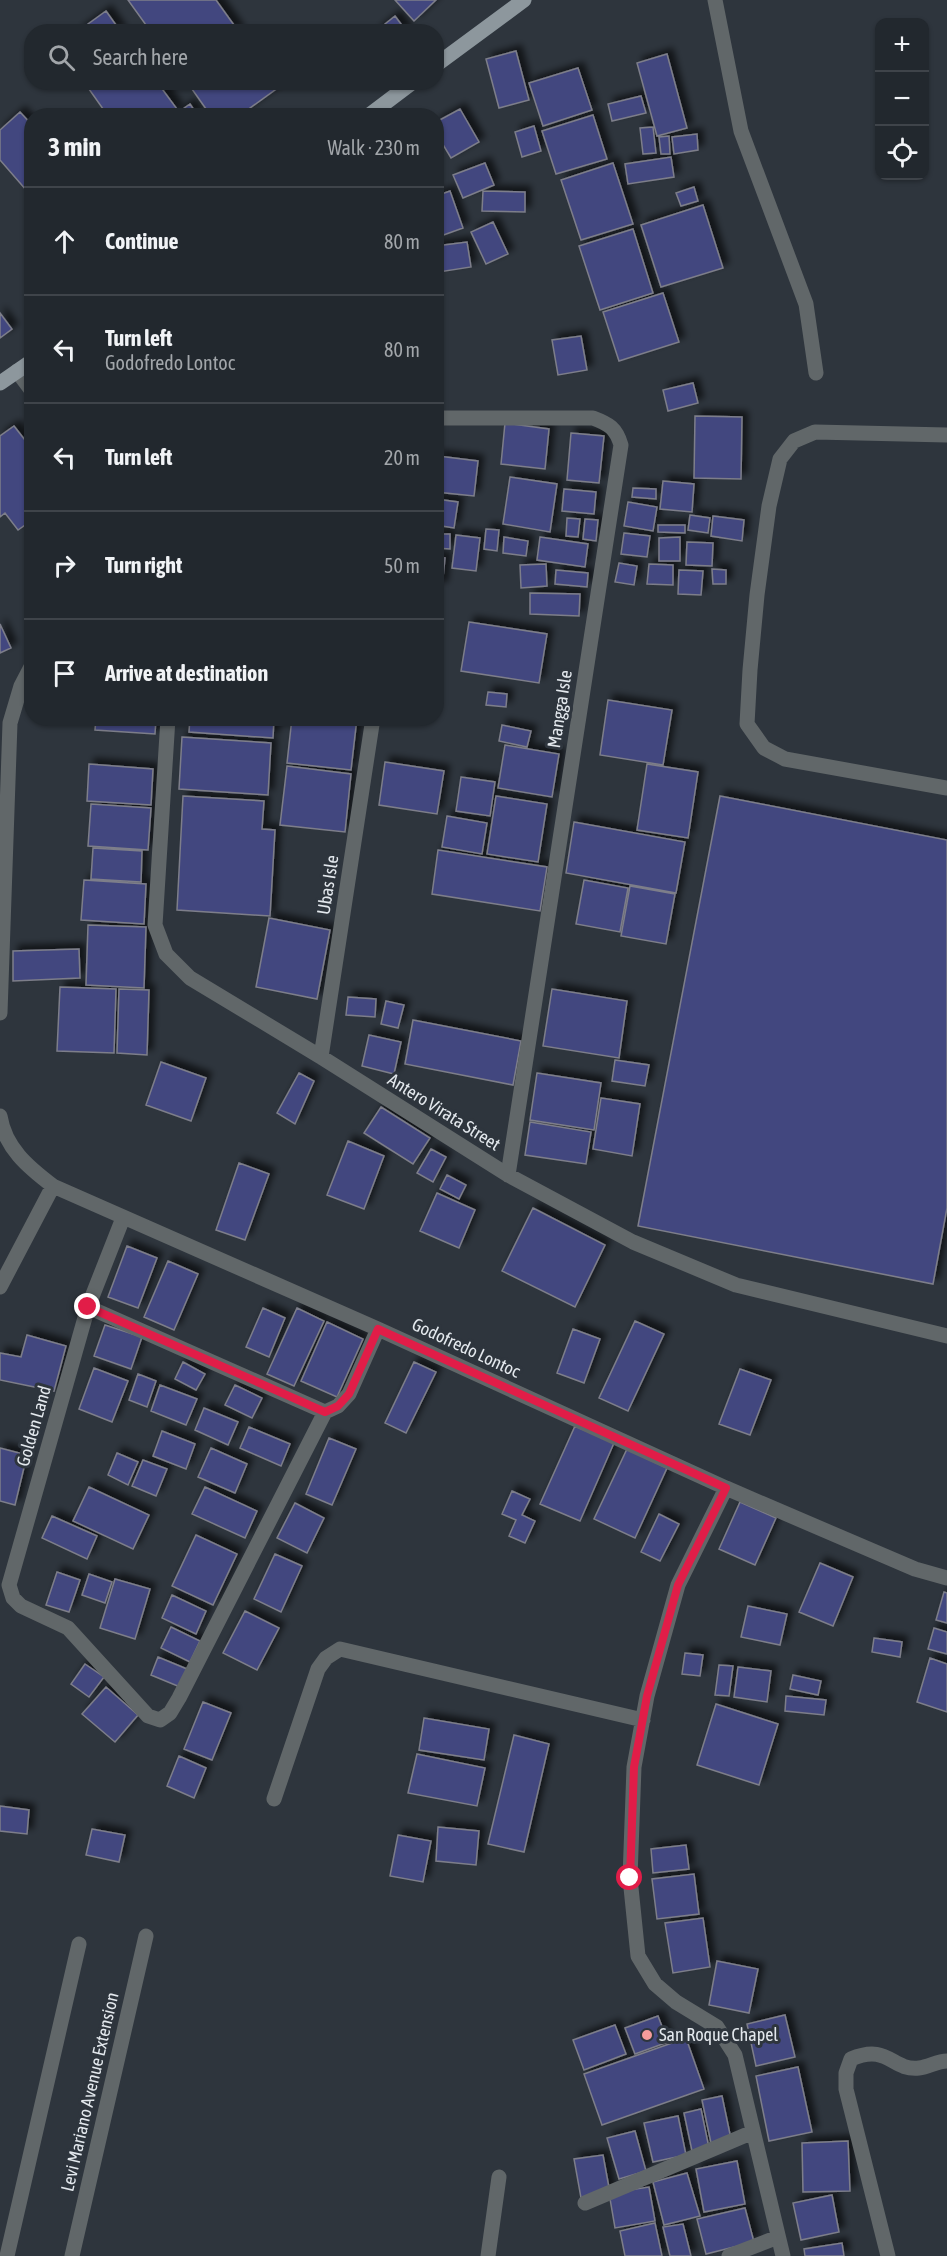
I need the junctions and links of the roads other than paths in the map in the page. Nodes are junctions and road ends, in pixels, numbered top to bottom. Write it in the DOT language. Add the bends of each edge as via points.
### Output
graph roads {
  1 [pos="524,0"];
  2 [pos="715,0"];
  3 [pos="444,59"];
  4 [pos="402,90"];
  5 [pos="379,108"];
  6 [pos="24,366"];
  7 [pos="17,371"];
  8 [pos="816,373"];
  9 [pos="24,380"];
  10 [pos="0,383"];
  11 [pos="444,418"];
  12 [pos="947,435"];
  13 [pos="24,680"];
  14 [pos="167,726"];
  15 [pos="372,726"];
  16 [pos="947,788"];
  17 [pos="0,1013"];
  18 [pos="321,1057"];
  19 [pos="0,1116"];
  20 [pos="508,1175"];
  21 [pos="53,1186"];
  22 [pos="123,1218"];
  23 [pos="0,1287"];
  24 [pos="88,1307"];
  25 [pos="378,1329"];
  26 [pos="947,1336"];
  27 [pos="325,1412"];
  28 [pos="726,1488"];
  29 [pos="947,1578"];
  30 [pos="643,1720"];
  31 [pos="274,1799"];
  32 [pos="146,1936"];
  33 [pos="79,1944"];
  34 [pos="947,2061"];
  35 [pos="753,2132"];
  36 [pos="499,2177"];
  37 [pos="585,2203"];
  38 [pos="778,2237"];
  39 [pos="7,2256"];
  40 [pos="72,2256"];
  41 [pos="488,2256"];
  42 [pos="729,2256"];
  43 [pos="783,2256"];
  44 [pos="888,2256"];
  1 -- 3 [label="main road"];
  2 -- 8 [label="street" via="741,131 806,304"];
  4 -- 5 [label="main road"];
  6 -- 7 [label="main road"];
  7 -- 9 [label="street"];
  7 -- 10 [label="main road"];
  11 -- 20 [label="street, Mangga Isle" via="593,418 618,433 621,445"];
  12 -- 16 [label="street" via="815,432 794,441 780,459 757,595 747,724 764,748 785,759"];
  13 -- 17 [label="street" via="10,723"];
  14 -- 18 [label="street, Antero Virata Street" via="155,925 166,954 190,978"];
  15 -- 18 [label="street, Ubas Isle"];
  18 -- 20 [label="street, Antero Virata Street"];
  19 -- 21 [label="street, Godofredo Lontoc" via="12,1150"];
  20 -- 26 [label="street, Antero Virata Street" via="633,1242 736,1285"];
  21 -- 22 [label="street, Godofredo Lontoc"];
  21 -- 23 [label="street"];
  22 -- 24 [label="street, Golden Land"];
  22 -- 25 [label="street, Godofredo Lontoc"];
  24 -- 27 [label="street"];
  24 -- 27 [label="street, Golden Land" via="9,1585 21,1606 68,1628 148,1716 160,1720 179,1698"];
  25 -- 27 [label="street" via="349,1394"];
  25 -- 28 [label="street, Godofredo Lontoc"];
  28 -- 29 [label="street, Godofredo Lontoc" via="915,1569"];
  28 -- 30 [label="street" via="678,1585"];
  30 -- 31 [label="street" via="340,1649 318,1669"];
  30 -- 35 [label="street" via="634,1767 630,1878 638,1956 655,1984 717,2027 735,2055"];
  32 -- 40 [label="street, Levi Mariano Avenue Extension"];
  33 -- 39 [label="street"];
  34 -- 44 [label="street" via="918,2069 881,2054 865,2054 851,2060 846,2073 846,2089"];
  35 -- 37 [label="street"];
  35 -- 38 [label="street"];
  36 -- 41 [label="street"];
  38 -- 42 [label="street"];
  38 -- 43 [label="street"];
}
